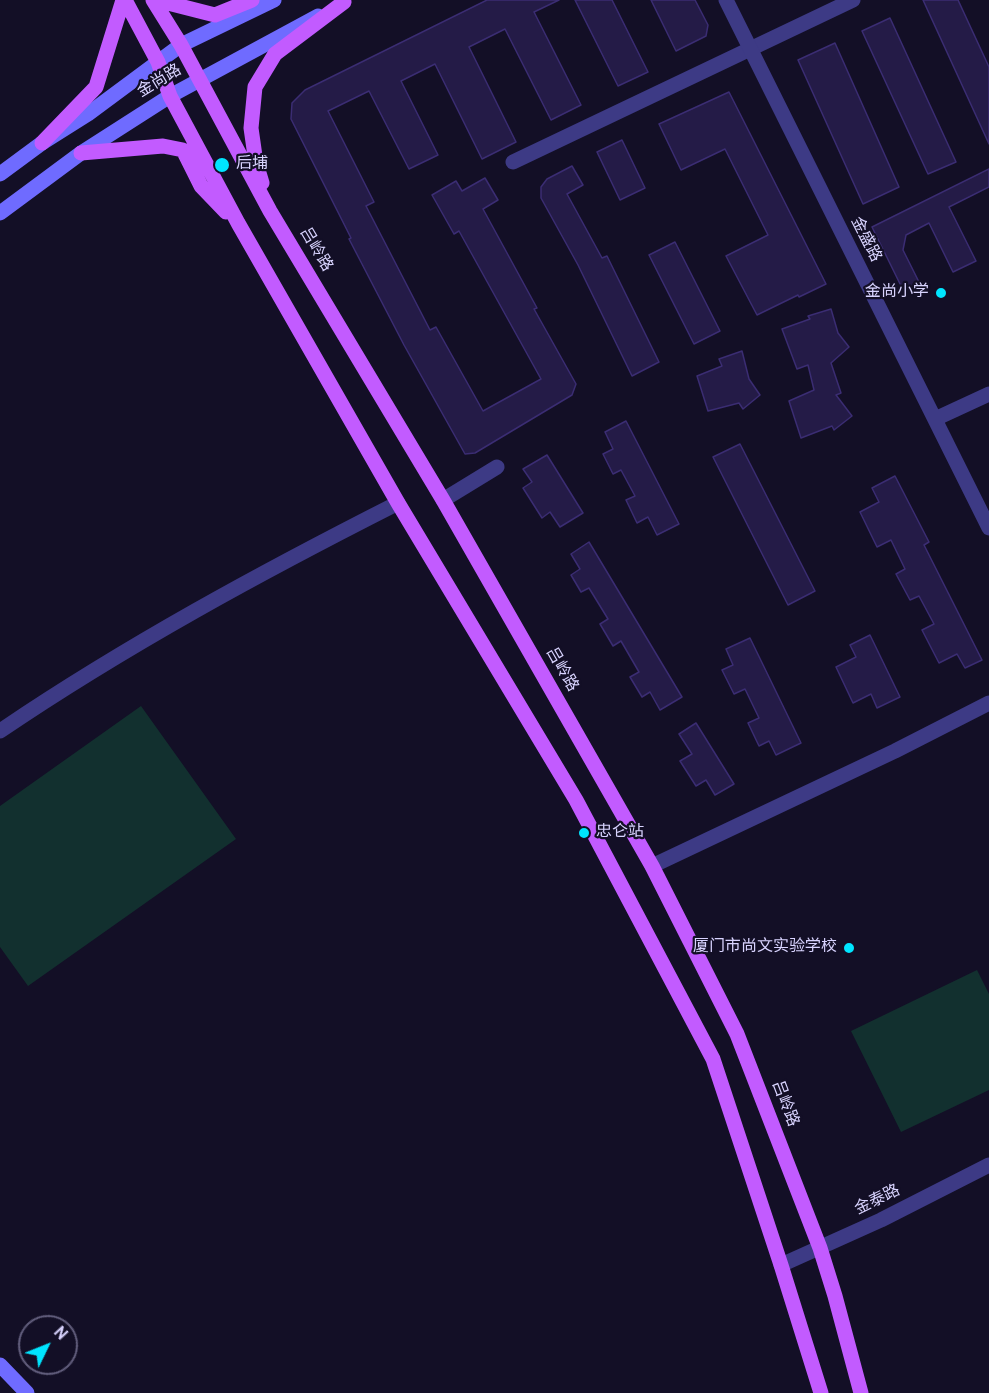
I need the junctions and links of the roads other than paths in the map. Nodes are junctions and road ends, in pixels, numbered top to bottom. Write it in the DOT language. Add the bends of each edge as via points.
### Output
graph roads {
  1 [pos="124,0"];
  2 [pos="154,0"];
  3 [pos="252,0"];
  4 [pos="274,0"];
  5 [pos="726,0"];
  6 [pos="853,0"];
  7 [pos="346,1"];
  8 [pos="181,45"];
  9 [pos="750,49"];
  10 [pos="158,62"];
  11 [pos="199,80"];
  12 [pos="170,96"];
  13 [pos="42,143"];
  14 [pos="81,153"];
  15 [pos="513,162"];
  16 [pos="0,174"];
  17 [pos="270,212"];
  18 [pos="0,213"];
  19 [pos="238,223"];
  20 [pos="989,394"];
  21 [pos="935,419"];
  22 [pos="497,467"];
  23 [pos="443,500"];
  24 [pos="398,503"];
  25 [pos="989,528"];
  26 [pos="989,703"];
  27 [pos="0,731"];
  28 [pos="652,866"];
  29 [pos="989,1165"];
  30 [pos="820,1248"];
  31 [pos="781,1265"];
  32 [pos="0,1365"];
  33 [pos="27,1393"];
  34 [pos="820,1393"];
  35 [pos="861,1393"];
  1 -- 10 [label="main road"];
  1 -- 13 [label="main road" via="96,87"];
  2 -- 3 [label="main road" via="214,15"];
  2 -- 8 [label="main road, 吕岭路"];
  4 -- 8 [label="main road, 金尚路"];
  5 -- 9 [label="street, 金盛路"];
  6 -- 9 [label="street"];
  7 -- 11 [label="main road, 金尚路"];
  7 -- 17 [label="main road" via="275,54 255,87 251,128"];
  8 -- 10 [label="main road, 金尚路"];
  8 -- 11 [label="main road, 吕岭路"];
  9 -- 15 [label="street"];
  9 -- 21 [label="street, 金盛路"];
  10 -- 12 [label="main road"];
  10 -- 13 [label="main road, 金尚路"];
  11 -- 12 [label="main road, 金尚路"];
  11 -- 17 [label="main road, 吕岭路"];
  12 -- 14 [label="main road, 金尚路"];
  12 -- 19 [label="main road"];
  13 -- 16 [label="main road, 金尚路"];
  14 -- 18 [label="main road, 金尚路"];
  14 -- 19 [label="main road" via="163,146 183,150 201,186"];
  17 -- 23 [label="main road, 吕岭路"];
  19 -- 24 [label="main road"];
  20 -- 21 [label="street"];
  21 -- 25 [label="street, 金盛路"];
  22 -- 23 [label="street"];
  23 -- 28 [label="main road, 吕岭路"];
  24 -- 27 [label="street" via="123,652"];
  24 -- 31 [label="main road" via="576,800 713,1059"];
  26 -- 28 [label="street"];
  28 -- 30 [label="main road, 吕岭路" via="737,1034"];
  29 -- 30 [label="street, 金泰路"];
  30 -- 31 [label="street, 金泰路"];
  30 -- 35 [label="main road, 吕岭路"];
  31 -- 34 [label="main road"];
  32 -- 33 [label="main road"];
}
